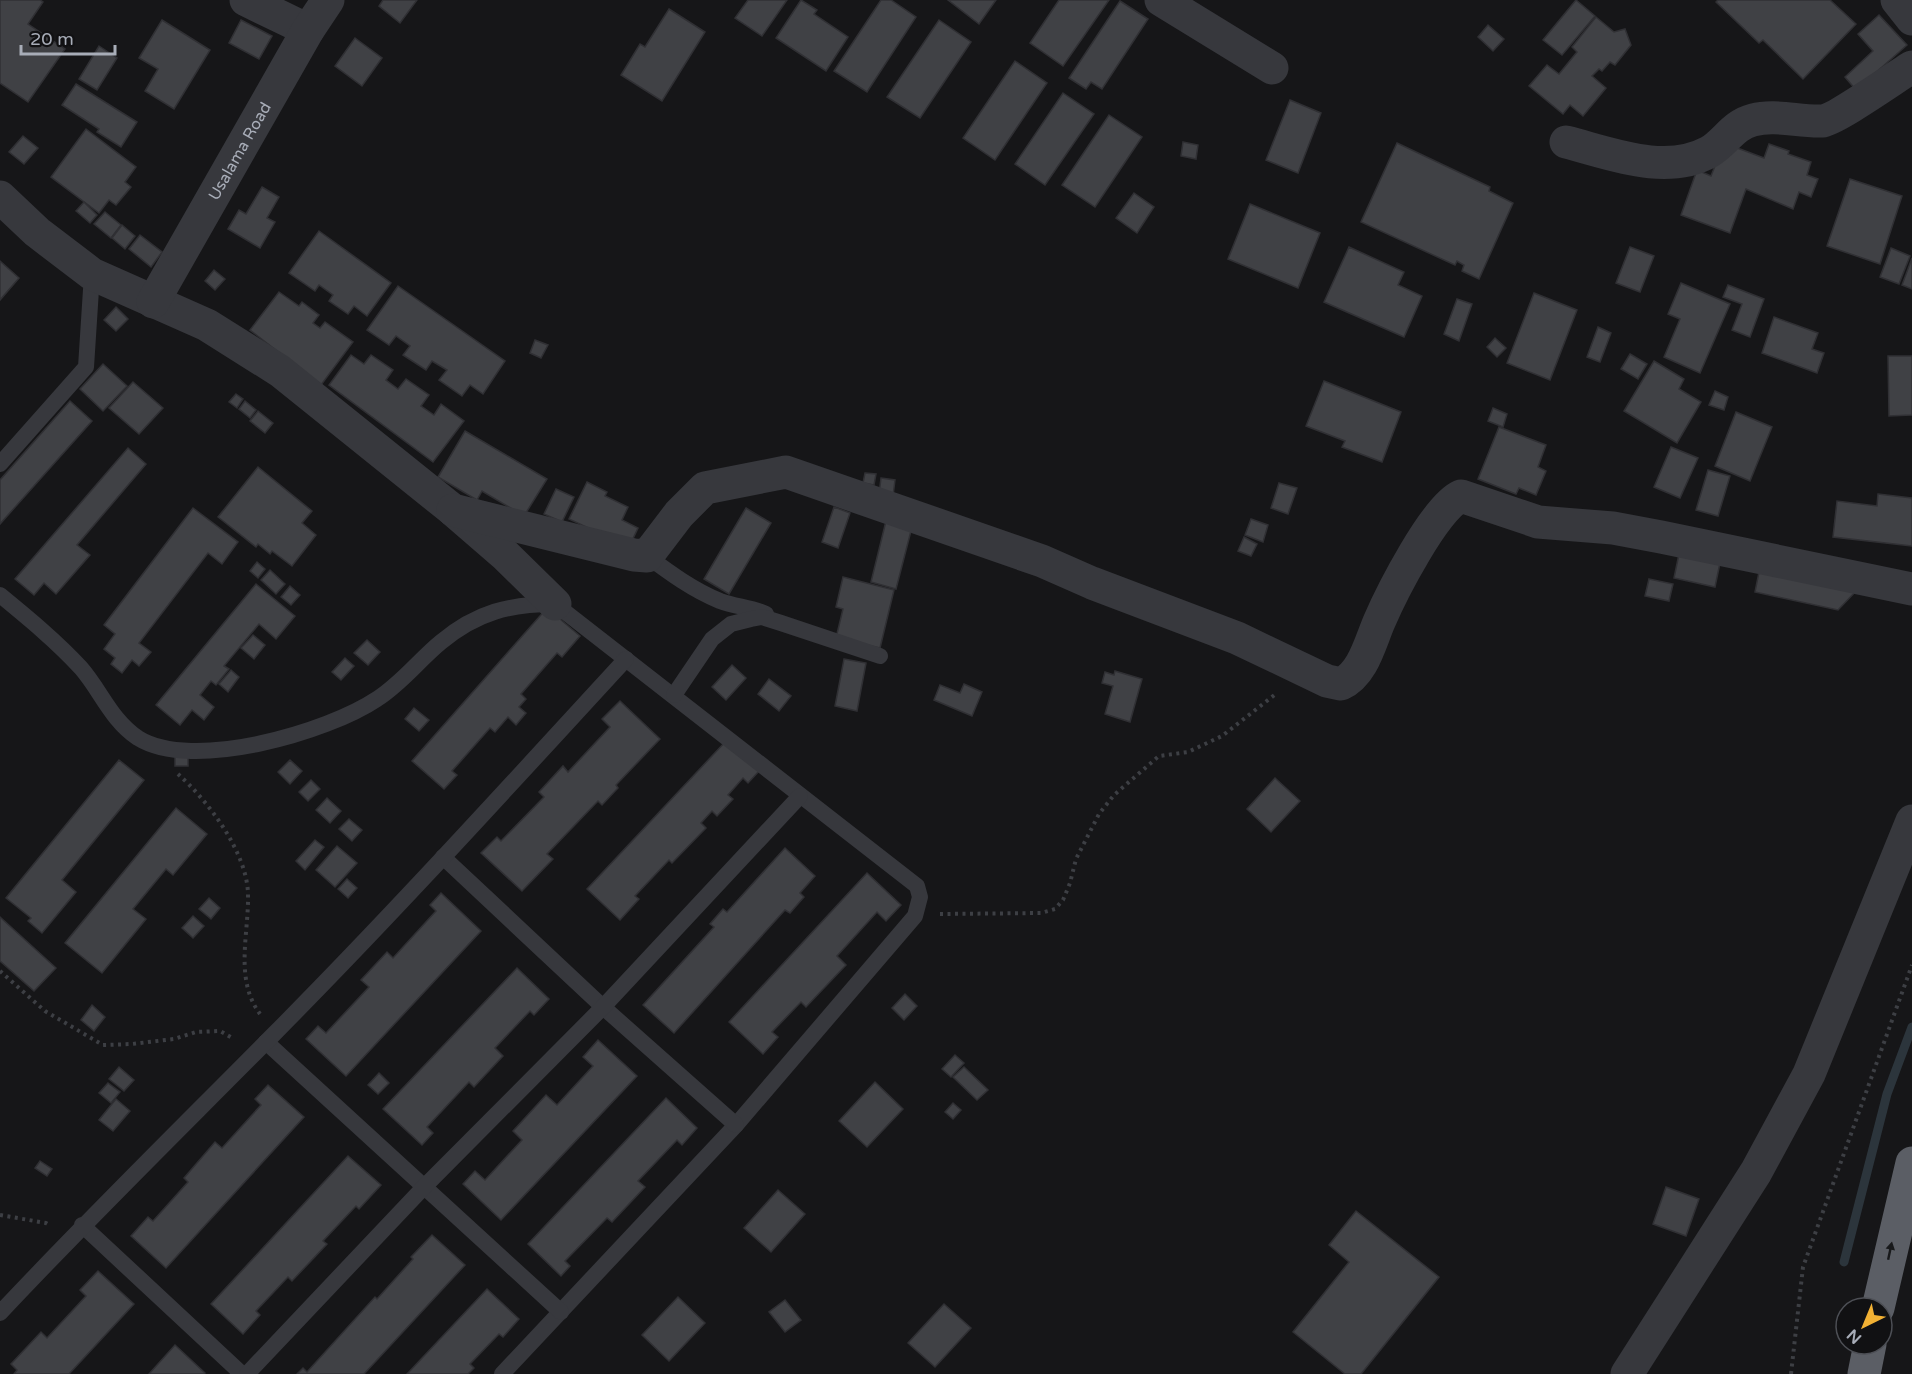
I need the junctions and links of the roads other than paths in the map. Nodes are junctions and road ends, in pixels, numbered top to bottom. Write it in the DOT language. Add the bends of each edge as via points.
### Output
graph roads {
  1 [pos="246,0"];
  2 [pos="328,0"];
  3 [pos="1161,0"];
  4 [pos="1897,0"];
  5 [pos="1912,19"];
  6 [pos="308,30"];
  7 [pos="1912,67"];
  8 [pos="1272,68"];
  9 [pos="1566,142"];
  10 [pos="0,197"];
  11 [pos="93,274"];
  12 [pos="153,302"];
  13 [pos="0,464"];
  14 [pos="453,510"];
  15 [pos="647,556"];
  16 [pos="1912,589"];
  17 [pos="0,595"];
  18 [pos="555,604"];
  19 [pos="781,623"];
  20 [pos="880,657"];
  21 [pos="626,659"];
  22 [pos="674,695"];
  23 [pos="800,796"];
  24 [pos="1912,820"];
  25 [pos="443,857"];
  26 [pos="603,1007"];
  27 [pos="265,1043"];
  28 [pos="736,1125"];
  29 [pos="1912,1163"];
  30 [pos="424,1187"];
  31 [pos="82,1225"];
  32 [pos="1881,1296"];
  33 [pos="561,1312"];
  34 [pos="0,1313"];
  35 [pos="1868,1356"];
  36 [pos="242,1374"];
  37 [pos="246,1374"];
  38 [pos="502,1374"];
  39 [pos="1627,1374"];
  40 [pos="1864,1374"];
  1 -- 6 [label="street"];
  2 -- 6 [label="street, Usalama Road"];
  3 -- 8 [label="street"];
  4 -- 5 [label="street"];
  6 -- 12 [label="street, Usalama Road"];
  7 -- 9 [label="street" via="1824,121 1753,120 1732,130 1710,152 1689,159 1666,163"];
  10 -- 11 [label="street" via="37,232"];
  11 -- 12 [label="street"];
  11 -- 13 [label="lane" via="86,368"];
  12 -- 14 [label="street" via="207,325 280,371"];
  14 -- 15 [label="street"];
  14 -- 18 [label="street"];
  15 -- 16 [label="street" via="705,488 786,472 1042,561 1238,638 1341,684 1355,676 1380,619 1434,521 1452,499 1461,496 1538,522 1613,528"];
  15 -- 19 [label="lane" via="682,582 720,601 755,608"];
  17 -- 18 [label="lane" via="56,642 83,670 112,714 139,738 169,748 207,751 242,749 343,718 401,682 442,641 475,620 499,608"];
  18 -- 21 [label="lane"];
  19 -- 20 [label="lane"];
  19 -- 22 [label="lane" via="762,618 730,624 712,639"];
  21 -- 22 [label="lane"];
  21 -- 25 [label="lane"];
  22 -- 23 [label="lane"];
  23 -- 26 [label="lane"];
  23 -- 28 [label="lane" via="904,874 917,886 920,897 915,916"];
  24 -- 39 [label="street" via="1809,1074 1756,1172"];
  25 -- 26 [label="lane"];
  25 -- 27 [label="lane"];
  26 -- 28 [label="lane"];
  26 -- 30 [label="lane"];
  27 -- 30 [label="lane"];
  27 -- 31 [label="lane"];
  28 -- 33 [label="lane"];
  32 -- 29 [label="highway, one-way"];
  30 -- 33 [label="lane"];
  30 -- 37 [label="lane"];
  31 -- 34 [label="lane"];
  31 -- 36 [label="lane"];
  33 -- 38 [label="lane"];
  35 -- 40 [label="highway"];
}
